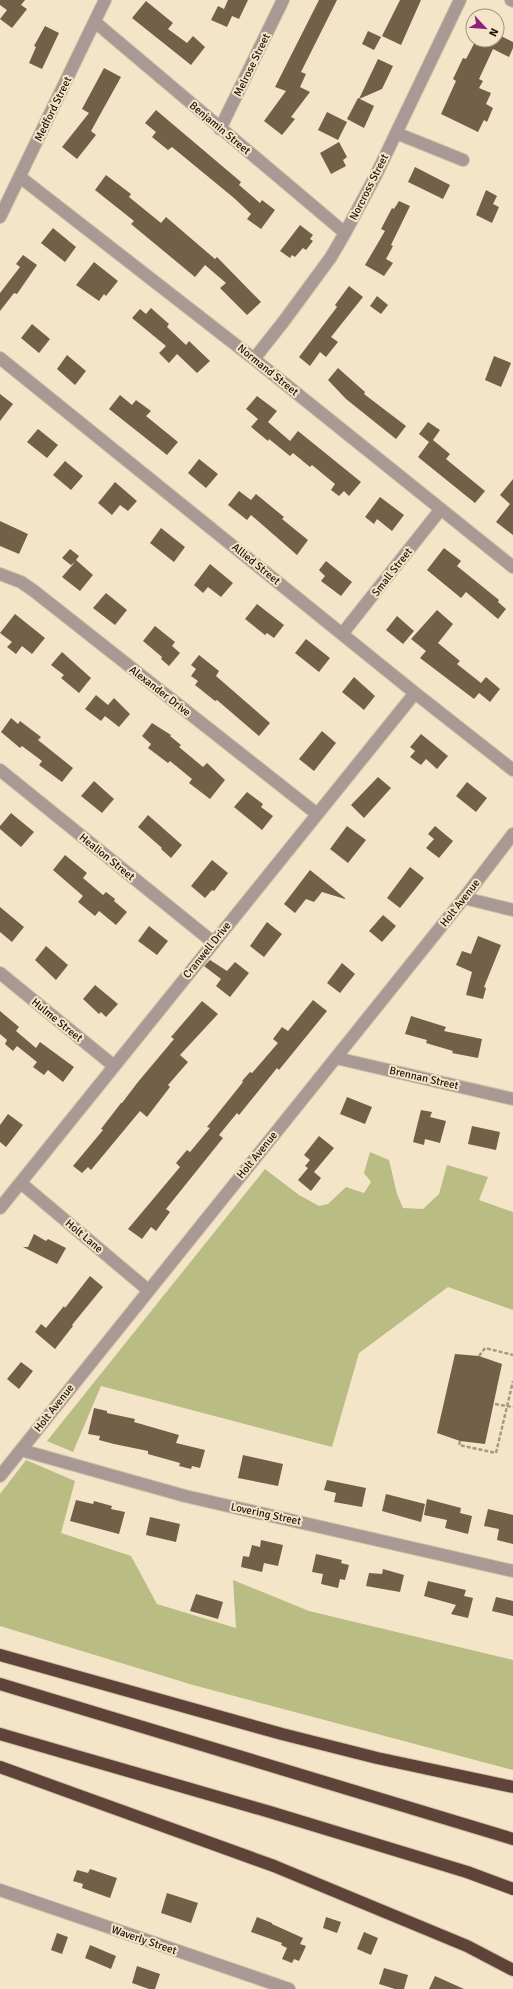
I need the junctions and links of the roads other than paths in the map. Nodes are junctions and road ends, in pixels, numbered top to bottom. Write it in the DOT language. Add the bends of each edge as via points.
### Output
graph roads {
  1 [pos="105,0"];
  2 [pos="283,0"];
  3 [pos="460,0"];
  4 [pos="95,22"];
  5 [pos="220,129"];
  6 [pos="396,133"];
  7 [pos="463,160"];
  8 [pos="20,176"];
  9 [pos="0,217"];
  10 [pos="345,233"];
  11 [pos="0,358"];
  12 [pos="254,359"];
  13 [pos="441,509"];
  14 [pos="513,567"];
  15 [pos="0,574"];
  16 [pos="342,634"];
  17 [pos="415,692"];
  18 [pos="0,770"];
  19 [pos="513,770"];
  20 [pos="317,814"];
  21 [pos="513,834"];
  22 [pos="464,898"];
  23 [pos="513,910"];
  24 [pos="214,943"];
  25 [pos="0,973"];
  26 [pos="336,1058"];
  27 [pos="114,1066"];
  28 [pos="513,1099"];
  29 [pos="21,1182"];
  30 [pos="0,1208"];
  31 [pos="148,1290"];
  32 [pos="21,1450"];
  33 [pos="0,1476"];
  34 [pos="513,1571"];
  35 [pos="0,1655"];
  36 [pos="0,1684"];
  37 [pos="0,1734"];
  38 [pos="0,1767"];
  39 [pos="513,1787"];
  40 [pos="513,1839"];
  41 [pos="513,1888"];
  42 [pos="0,1890"];
  43 [pos="513,1970"];
  44 [pos="289,1989"];
  1 -- 4 [label="street, Medford Street"];
  2 -- 5 [label="street, Melrose Street"];
  3 -- 6 [label="street, Norcross Street"];
  4 -- 5 [label="street, Benjamin Street"];
  4 -- 8 [label="street, Medford Street"];
  5 -- 10 [label="street, Benjamin Street"];
  6 -- 7 [label="street"];
  6 -- 10 [label="street, Norcross Street"];
  8 -- 9 [label="street, Medford Street"];
  8 -- 12 [label="street, Normand Street"];
  10 -- 12 [label="street, Norcross Street" via="331,257"];
  11 -- 16 [label="street, Allied Street"];
  12 -- 13 [label="street, Normand Street"];
  13 -- 14 [label="street, Normand Street"];
  13 -- 16 [label="street, Small Street"];
  15 -- 20 [label="street, Alexander Drive" via="34,591"];
  16 -- 17 [label="street, Allied Street"];
  17 -- 19 [label="street, Allied Street"];
  17 -- 20 [label="street, Cranwell Drive"];
  18 -- 24 [label="street, Healion Street"];
  20 -- 24 [label="street, Cranwell Drive"];
  21 -- 22 [label="street, Holt Avenue"];
  22 -- 23 [label="street"];
  22 -- 26 [label="street, Holt Avenue"];
  24 -- 27 [label="street, Cranwell Drive"];
  25 -- 27 [label="street, Hulme Street"];
  26 -- 28 [label="street, Brennan Street"];
  26 -- 31 [label="street, Holt Avenue"];
  27 -- 29 [label="street, Cranwell Drive"];
  29 -- 30 [label="street, Cranwell Drive"];
  29 -- 31 [label="street, Holt Lane"];
  31 -- 32 [label="street, Holt Avenue"];
  32 -- 33 [label="street, Holt Avenue"];
  32 -- 34 [label="street, Lovering Street" via="192,1498"];
  35 -- 39 [label="highway" via="282,1734 377,1758"];
  36 -- 40 [label="highway"];
  37 -- 41 [label="highway" via="270,1812"];
  38 -- 43 [label="highway" via="274,1866 467,1946"];
  42 -- 44 [label="street, Waverly Street"];
}
